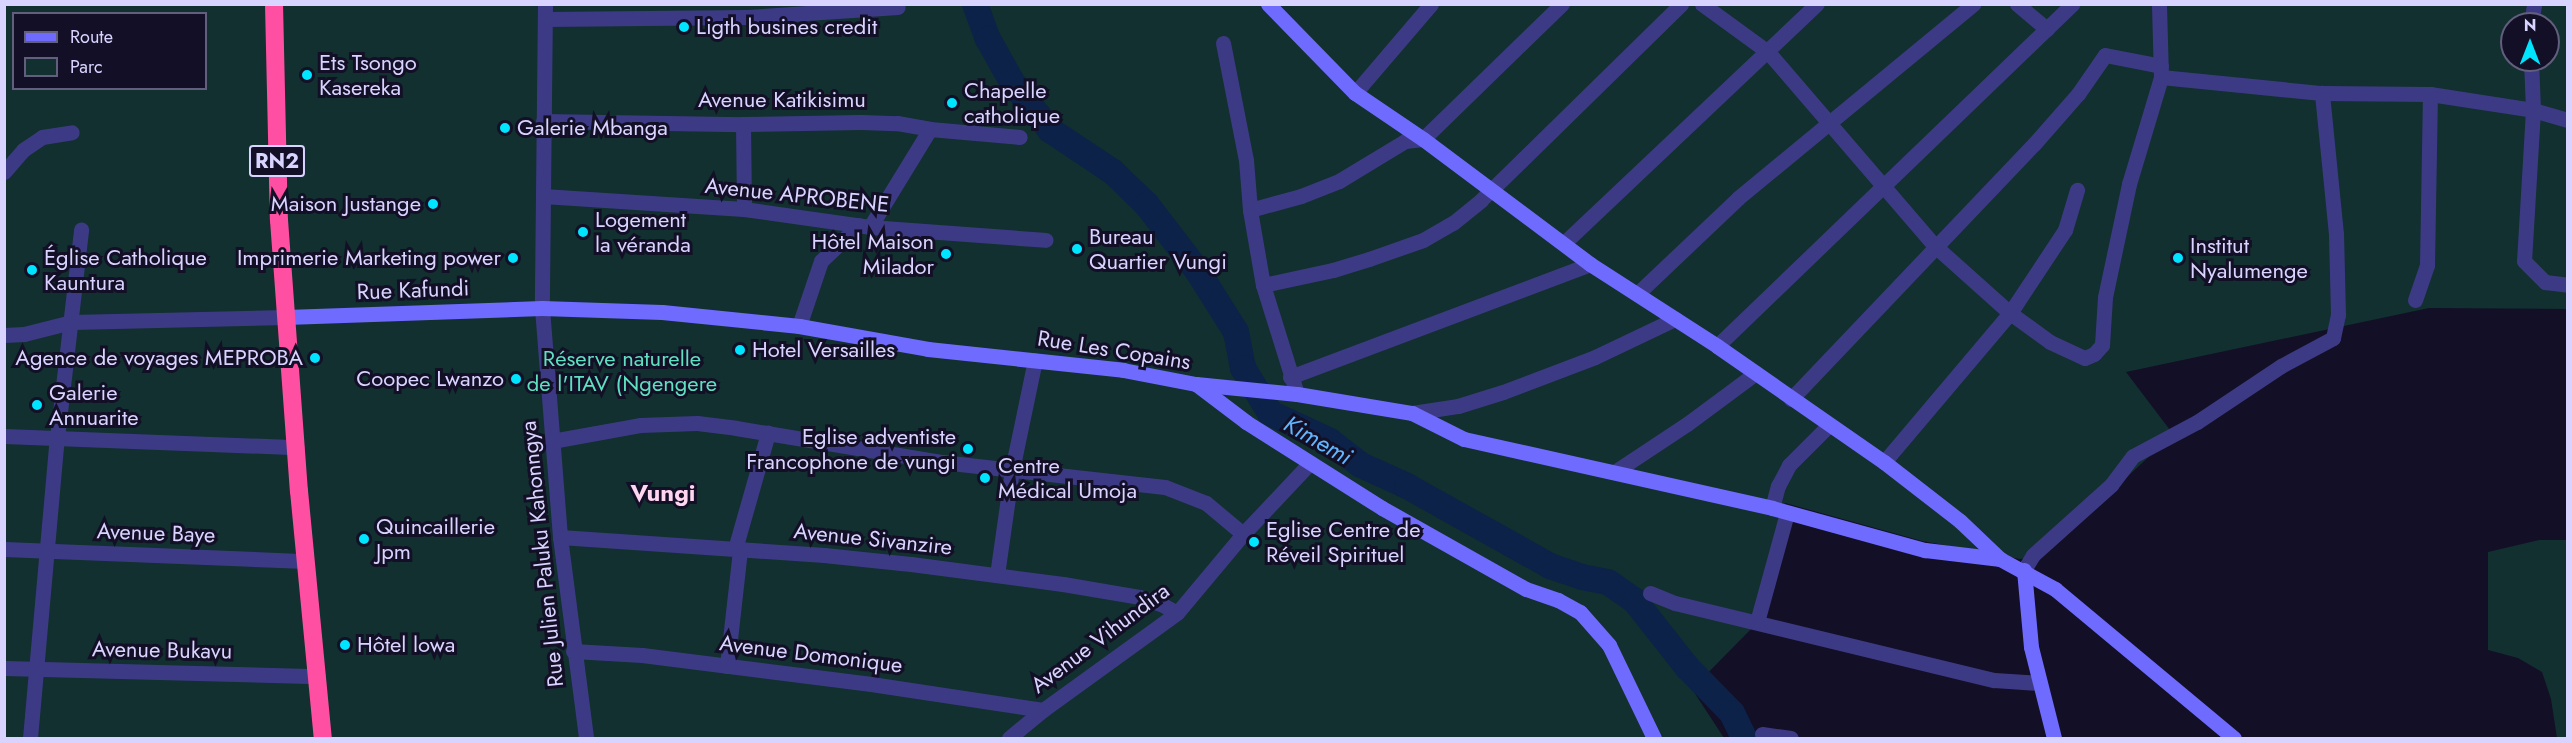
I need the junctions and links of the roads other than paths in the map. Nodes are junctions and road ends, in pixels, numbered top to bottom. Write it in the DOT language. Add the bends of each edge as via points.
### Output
graph roads {
  1 [pos="274,4"];
  2 [pos="1431,4"];
  3 [pos="1562,4"];
  4 [pos="1681,4"];
  5 [pos="1702,4"];
  6 [pos="1817,4"];
  7 [pos="1973,4"];
  8 [pos="2018,4"];
  9 [pos="2072,4"];
  10 [pos="2159,4"];
  11 [pos="1269,5"];
  12 [pos="898,7"];
  13 [pos="545,12"];
  14 [pos="2047,29"];
  15 [pos="1223,43"];
  16 [pos="1767,52"];
  17 [pos="2161,72"];
  18 [pos="2531,72"];
  19 [pos="1355,93"];
  20 [pos="2322,93"];
  21 [pos="2430,94"];
  22 [pos="2533,110"];
  23 [pos="2568,120"];
  24 [pos="543,121"];
  25 [pos="742,124"];
  26 [pos="1829,125"];
  27 [pos="930,129"];
  28 [pos="72,132"];
  29 [pos="1020,137"];
  30 [pos="1423,139"];
  31 [pos="4,172"];
  32 [pos="1883,186"];
  33 [pos="2078,190"];
  34 [pos="1491,191"];
  35 [pos="543,196"];
  36 [pos="744,210"];
  37 [pos="1250,210"];
  38 [pos="864,226"];
  39 [pos="81,229"];
  40 [pos="1046,240"];
  41 [pos="1564,243"];
  42 [pos="1935,246"];
  43 [pos="1590,264"];
  44 [pos="1263,285"];
  45 [pos="2568,285"];
  46 [pos="1637,294"];
  47 [pos="2415,300"];
  48 [pos="542,308"];
  49 [pos="2010,313"];
  50 [pos="286,316"];
  51 [pos="1675,319"];
  52 [pos="71,322"];
  53 [pos="799,326"];
  54 [pos="4,335"];
  55 [pos="1717,346"];
  56 [pos="1035,360"];
  57 [pos="1756,373"];
  58 [pos="1290,377"];
  59 [pos="1196,384"];
  60 [pos="1297,394"];
  61 [pos="1791,399"];
  62 [pos="1412,413"];
  63 [pos="1829,425"];
  64 [pos="768,433"];
  65 [pos="4,436"];
  66 [pos="57,438"];
  67 [pos="552,441"];
  68 [pos="297,447"];
  69 [pos="1310,462"];
  70 [pos="1884,462"];
  71 [pos="1012,470"];
  72 [pos="1616,471"];
  73 [pos="1772,508"];
  74 [pos="1787,513"];
  75 [pos="1243,534"];
  76 [pos="560,537"];
  77 [pos="4,549"];
  78 [pos="737,549"];
  79 [pos="48,551"];
  80 [pos="2000,559"];
  81 [pos="306,561"];
  82 [pos="2024,570"];
  83 [pos="998,575"];
  84 [pos="1650,594"];
  85 [pos="1177,613"];
  86 [pos="1757,621"];
  87 [pos="573,651"];
  88 [pos="727,666"];
  89 [pos="4,668"];
  90 [pos="36,670"];
  91 [pos="318,676"];
  92 [pos="2039,683"];
  93 [pos="1043,710"];
  94 [pos="1762,734"];
  95 [pos="30,738"];
  96 [pos="323,738"];
  97 [pos="586,738"];
  98 [pos="1009,738"];
  99 [pos="1654,738"];
  100 [pos="1791,738"];
  101 [pos="2054,738"];
  102 [pos="2234,738"];
  1 -- 50 [label="highway, RN2" via="279,220"];
  2 -- 19 [label="street"];
  3 -- 30 [label="street"];
  4 -- 34 [label="street"];
  5 -- 16 [label="street"];
  6 -- 16 [label="street"];
  7 -- 26 [label="street"];
  8 -- 14 [label="street"];
  9 -- 14 [label="street"];
  10 -- 17 [label="street"];
  11 -- 19 [label="street"];
  12 -- 13 [label="street" via="747,17"];
  13 -- 24 [label="street, Rue Julien Paluku Kahonngya"];
  14 -- 32 [label="street"];
  15 -- 37 [label="street" via="1246,160"];
  16 -- 26 [label="street"];
  16 -- 41 [label="street"];
  17 -- 20 [label="street"];
  17 -- 42 [label="street" via="2105,55 2041,136"];
  17 -- 49 [label="street" via="2127,194 2105,297 2102,345 2085,358 2050,342"];
  18 -- 22 [label="street"];
  19 -- 30 [label="street"];
  20 -- 21 [label="street"];
  20 -- 82 [label="street" via="2337,255 2338,315 2333,338 2281,366 2197,422 2133,456 2111,485 2033,555"];
  21 -- 22 [label="street"];
  21 -- 47 [label="street" via="2427,265"];
  22 -- 23 [label="street"];
  22 -- 45 [label="street" via="2524,261 2545,282"];
  24 -- 25 [label="street, Avenue Katikisimu"];
  24 -- 35 [label="street, Rue Julien Paluku Kahonngya"];
  25 -- 27 [label="street, Avenue Katikisimu" via="861,122"];
  25 -- 36 [label="street"];
  26 -- 32 [label="street"];
  26 -- 46 [label="street" via="1738,198"];
  27 -- 29 [label="street, Avenue Katikisimu"];
  27 -- 38 [label="street"];
  28 -- 31 [label="street" via="42,137 23,150"];
  30 -- 34 [label="street"];
  30 -- 37 [label="street" via="1405,141 1339,181"];
  32 -- 42 [label="street"];
  32 -- 55 [label="street"];
  33 -- 49 [label="street" via="2065,230"];
  34 -- 41 [label="street"];
  34 -- 44 [label="street" via="1453,224 1423,240 1333,270"];
  35 -- 36 [label="street, Avenue APROBENE"];
  35 -- 48 [label="street, Rue Julien Paluku Kahonngya"];
  36 -- 38 [label="street, Avenue APROBENE"];
  37 -- 44 [label="street"];
  38 -- 40 [label="street, Avenue APROBENE"];
  38 -- 53 [label="street" via="821,261"];
  39 -- 52 [label="street"];
  41 -- 43 [label="street"];
  42 -- 49 [label="street"];
  42 -- 61 [label="street"];
  43 -- 46 [label="street"];
  43 -- 58 [label="street"];
  44 -- 58 [label="street"];
  46 -- 51 [label="street"];
  48 -- 50 [label="street, Rue Kafundi"];
  48 -- 53 [label="street, Rue Les Copains" via="662,312"];
  48 -- 67 [label="street, Rue Julien Paluku Kahonngya"];
  49 -- 70 [label="street"];
  50 -- 52 [label="street"];
  50 -- 68 [label="highway, RN2"];
  51 -- 55 [label="street"];
  51 -- 62 [label="street" via="1595,357 1503,392 1458,406"];
  52 -- 54 [label="street"];
  52 -- 66 [label="street"];
  53 -- 56 [label="street, Rue Les Copains" via="928,349"];
  55 -- 57 [label="street"];
  56 -- 59 [label="street, Rue Les Copains" via="1123,370"];
  56 -- 71 [label="street"];
  57 -- 61 [label="street"];
  57 -- 72 [label="street"];
  58 -- 60 [label="street"];
  59 -- 60 [label="street"];
  59 -- 69 [label="street, Rue Les Copains" via="1246,422"];
  60 -- 62 [label="street"];
  61 -- 63 [label="street"];
  62 -- 72 [label="street" via="1464,439"];
  63 -- 70 [label="street"];
  63 -- 73 [label="street" via="1789,465"];
  64 -- 67 [label="street" via="697,423 640,425"];
  64 -- 71 [label="street"];
  64 -- 78 [label="street"];
  65 -- 66 [label="street"];
  66 -- 68 [label="street"];
  66 -- 79 [label="street"];
  67 -- 76 [label="street, Rue Julien Paluku Kahonngya"];
  68 -- 81 [label="highway, RN2"];
  69 -- 75 [label="street, Avenue Vihundira"];
  69 -- 99 [label="street, Rue Les Copains" via="1516,584 1580,612 1609,645"];
  70 -- 80 [label="street" via="1960,521"];
  71 -- 75 [label="street" via="1165,487 1206,503"];
  71 -- 83 [label="street"];
  72 -- 73 [label="street"];
  73 -- 74 [label="street"];
  74 -- 80 [label="street" via="1925,549"];
  74 -- 86 [label="street"];
  75 -- 85 [label="street, Avenue Vihundira"];
  76 -- 78 [label="street, Avenue Sivanzire"];
  76 -- 87 [label="street, Rue Julien Paluku Kahonngya"];
  77 -- 79 [label="street, Avenue Baye"];
  78 -- 83 [label="street, Avenue Sivanzire"];
  78 -- 88 [label="street"];
  79 -- 81 [label="street, Avenue Baye"];
  79 -- 90 [label="street"];
  80 -- 82 [label="street"];
  81 -- 91 [label="highway, RN2"];
  82 -- 92 [label="street" via="2031,647"];
  82 -- 102 [label="street" via="2055,589"];
  83 -- 85 [label="street, Avenue Sivanzire" via="1139,597"];
  84 -- 86 [label="street"];
  85 -- 93 [label="street, Avenue Vihundira"];
  86 -- 92 [label="street" via="1994,680"];
  87 -- 88 [label="street, Avenue Domonique"];
  87 -- 97 [label="street, Rue Julien Paluku Kahonngya"];
  88 -- 93 [label="street, Avenue Domonique"];
  89 -- 90 [label="street, Avenue Bukavu"];
  90 -- 91 [label="street, Avenue Bukavu"];
  90 -- 95 [label="street"];
  91 -- 96 [label="highway, RN2"];
  92 -- 101 [label="street"];
  93 -- 98 [label="street, Avenue Vihundira"];
  94 -- 100 [label="street"];
}
